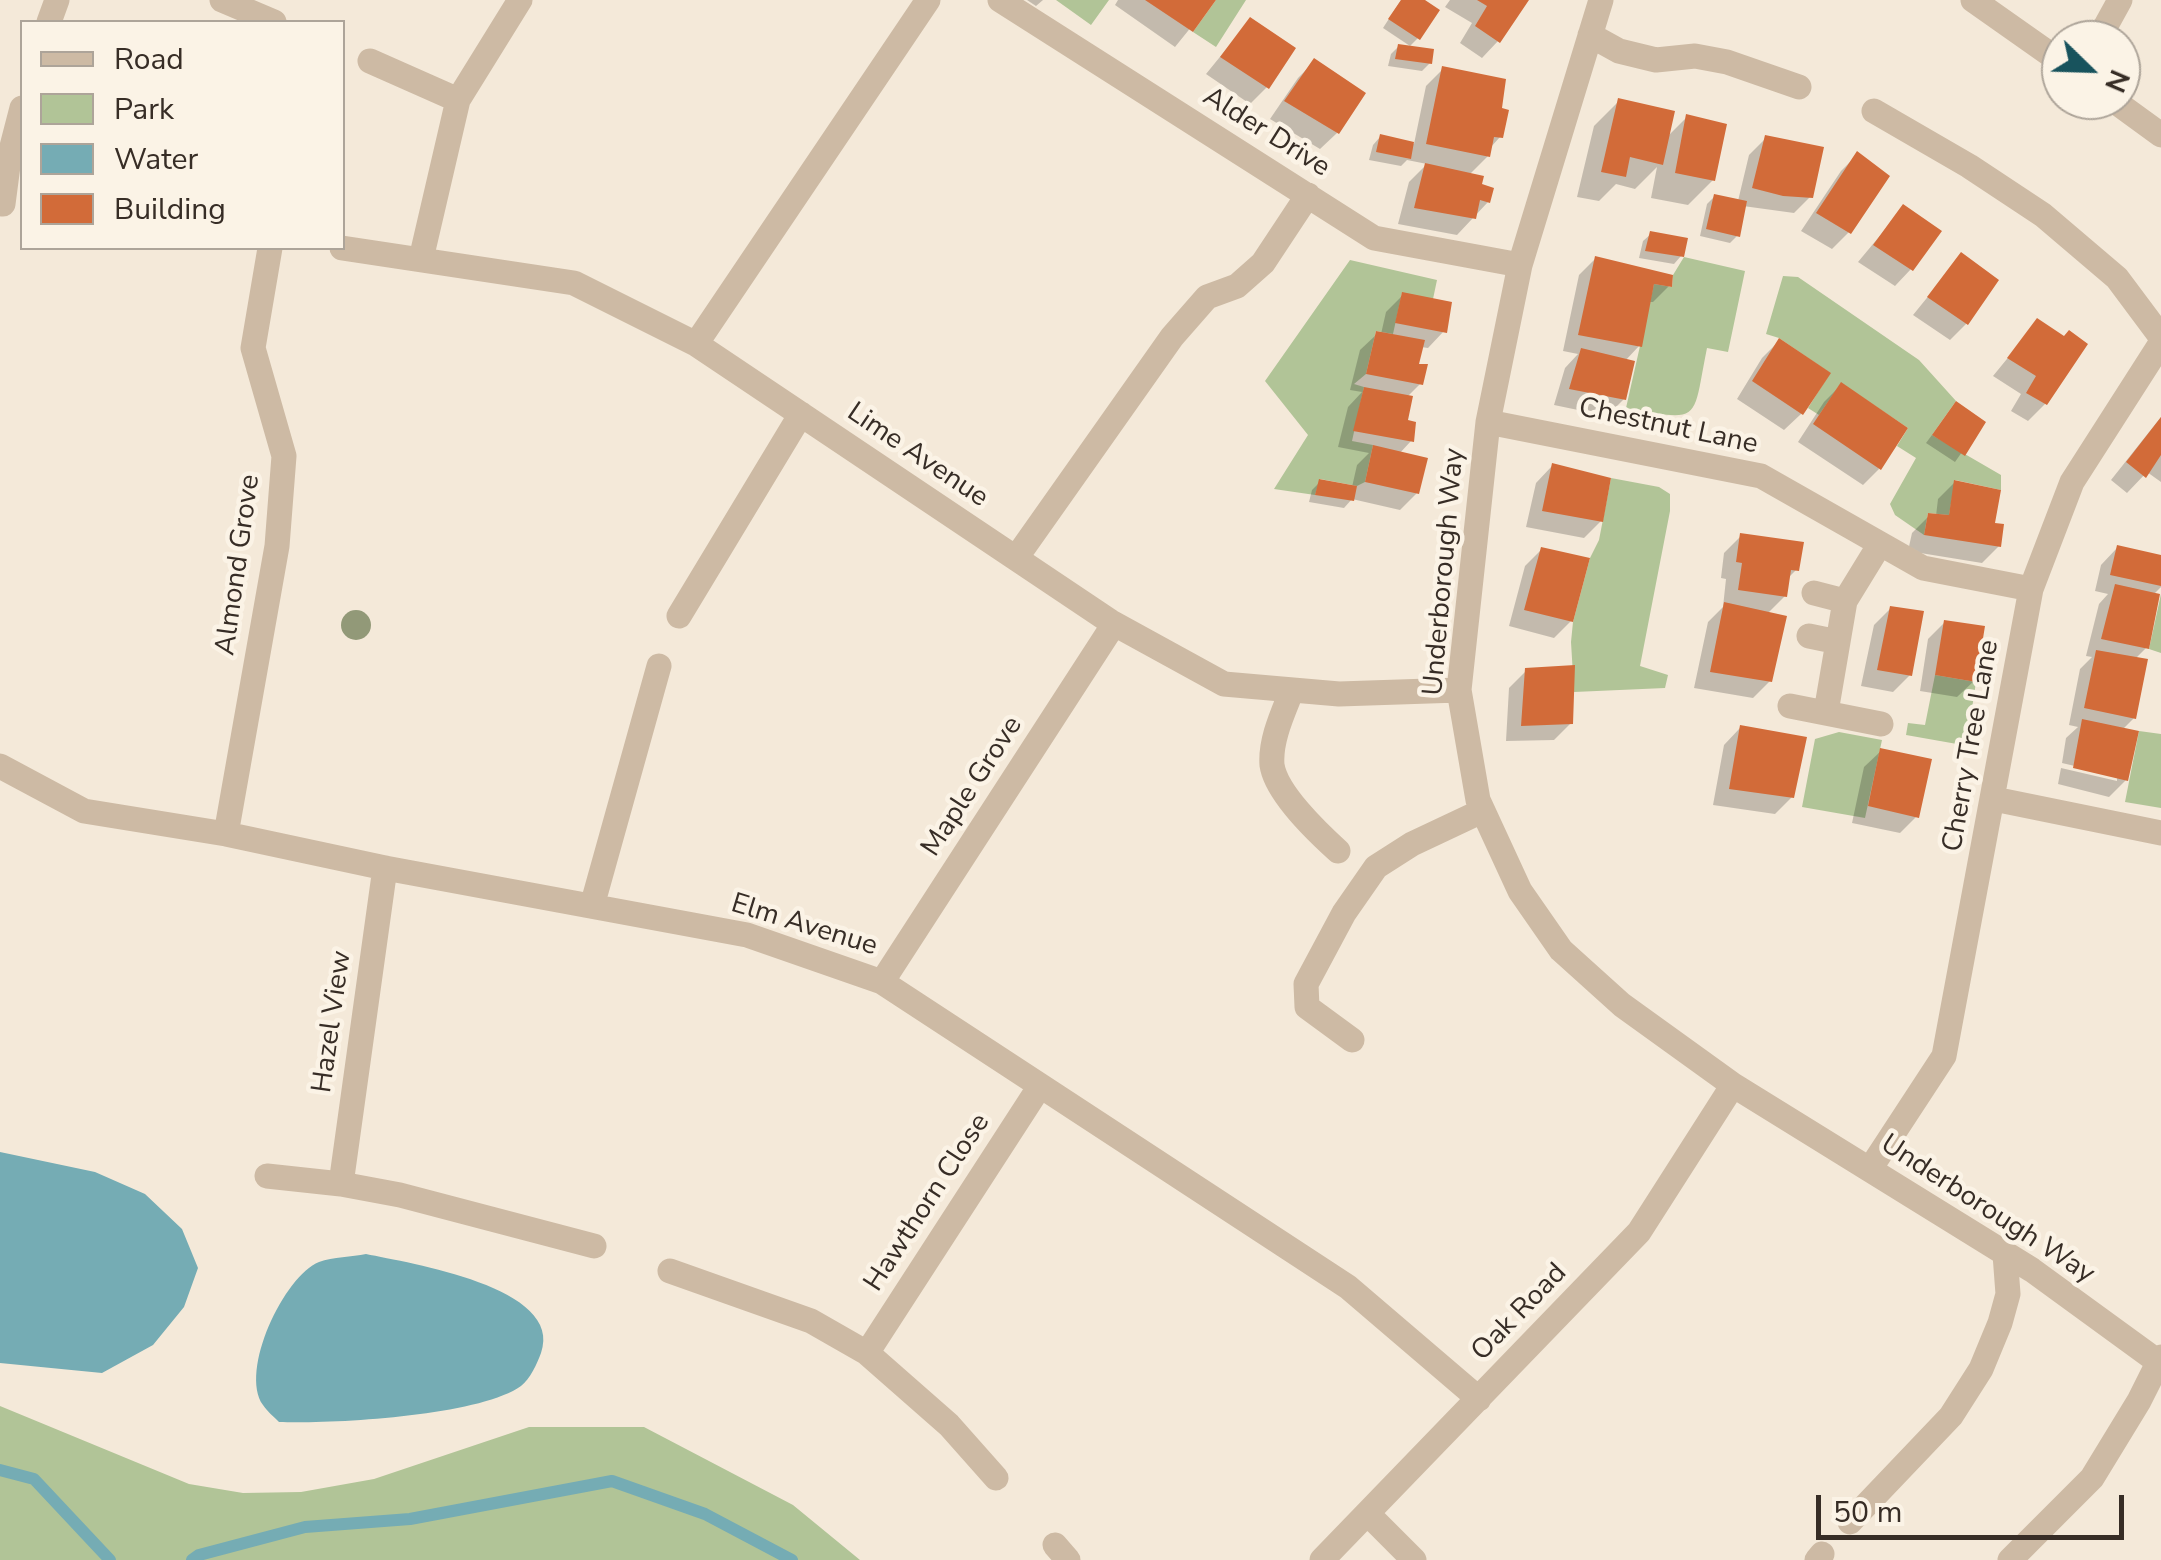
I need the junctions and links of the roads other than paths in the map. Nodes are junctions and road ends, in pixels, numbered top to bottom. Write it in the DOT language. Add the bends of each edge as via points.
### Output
graph roads {
  1 [pos="222,0"];
  2 [pos="520,0"];
  3 [pos="928,0"];
  4 [pos="1000,0"];
  5 [pos="1601,0"];
  6 [pos="1973,0"];
  7 [pos="269,20"];
  8 [pos="1590,34"];
  9 [pos="2041,48"];
  10 [pos="370,62"];
  11 [pos="1799,87"];
  12 [pos="458,100"];
  13 [pos="1874,111"];
  14 [pos="20,116"];
  15 [pos="2140,120"];
  16 [pos="2161,135"];
  17 [pos="1308,195"];
  18 [pos="8,205"];
  19 [pos="345,248"];
  20 [pos="270,250"];
  21 [pos="420,259"];
  22 [pos="1520,265"];
  23 [pos="2161,340"];
  24 [pos="696,344"];
  25 [pos="801,414"];
  26 [pos="1488,422"];
  27 [pos="1880,544"];
  28 [pos="1016,558"];
  29 [pos="2032,588"];
  30 [pos="1814,593"];
  31 [pos="1845,600"];
  32 [pos="678,616"];
  33 [pos="1114,624"];
  34 [pos="1810,636"];
  35 [pos="1838,642"];
  36 [pos="660,666"];
  37 [pos="1292,690"];
  38 [pos="1459,690"];
  39 [pos="1790,706"];
  40 [pos="1826,712"];
  41 [pos="1881,724"];
  42 [pos="0,766"];
  43 [pos="1994,800"];
  44 [pos="1482,810"];
  45 [pos="2161,833"];
  46 [pos="226,834"];
  47 [pos="1338,850"];
  48 [pos="385,868"];
  49 [pos="592,906"];
  50 [pos="882,982"];
  51 [pos="1352,1040"];
  52 [pos="1732,1084"];
  53 [pos="1040,1086"];
  54 [pos="1870,1169"];
  55 [pos="266,1176"];
  56 [pos="341,1184"];
  57 [pos="594,1246"];
  58 [pos="2005,1254"];
  59 [pos="670,1271"];
  60 [pos="866,1354"];
  61 [pos="2159,1361"];
  62 [pos="1480,1400"];
  63 [pos="996,1478"];
  64 [pos="1369,1515"];
  65 [pos="1850,1522"];
  66 [pos="1322,1560"];
  67 [pos="1414,1560"];
  68 [pos="2010,1560"];
  1 -- 7 [label="street"];
  2 -- 12 [label="street"];
  3 -- 24 [label="street"];
  4 -- 17 [label="street, Alder Drive"];
  5 -- 8 [label="street, Underborough Way"];
  6 -- 9 [label="street"];
  8 -- 11 [label="street" via="1638,56 1727,62"];
  8 -- 22 [label="street, Underborough Way"];
  10 -- 12 [label="street"];
  12 -- 21 [label="street"];
  13 -- 23 [label="street, Cherry Tree Lane" via="2043,215 2117,278"];
  14 -- 18 [label="street" via="9,158"];
  15 -- 16 [label="street"];
  17 -- 22 [label="street, Alder Drive" via="1374,238"];
  17 -- 28 [label="street" via="1263,263 1238,286 1207,298 1172,337"];
  19 -- 21 [label="street, Lime Avenue"];
  20 -- 46 [label="street, Almond Grove" via="254,348 284,456 277,546"];
  21 -- 24 [label="street, Lime Avenue" via="574,284"];
  22 -- 26 [label="street, Underborough Way"];
  23 -- 29 [label="street, Cherry Tree Lane" via="2072,482"];
  24 -- 25 [label="street, Lime Avenue"];
  25 -- 28 [label="street, Lime Avenue"];
  25 -- 32 [label="street"];
  26 -- 27 [label="street, Chestnut Lane" via="1761,476"];
  26 -- 38 [label="street, Underborough Way"];
  27 -- 29 [label="street, Chestnut Lane" via="1923,568"];
  27 -- 31 [label="street"];
  28 -- 33 [label="street, Lime Avenue"];
  29 -- 43 [label="street, Cherry Tree Lane"];
  30 -- 31 [label="street"];
  31 -- 35 [label="street"];
  33 -- 37 [label="street, Lime Avenue" via="1224,684"];
  33 -- 50 [label="street, Maple Grove"];
  34 -- 35 [label="street"];
  35 -- 40 [label="street"];
  36 -- 49 [label="street"];
  37 -- 38 [label="street, Lime Avenue"];
  37 -- 47 [label="street" via="1272,765 1314,830"];
  38 -- 44 [label="street, Underborough Way"];
  39 -- 40 [label="street"];
  40 -- 41 [label="street"];
  42 -- 46 [label="street, Elm Avenue" via="84,811"];
  43 -- 45 [label="street"];
  43 -- 54 [label="street, Cherry Tree Lane" via="1944,1056"];
  44 -- 51 [label="street" via="1376,867 1344,913 1306,984 1307,1008"];
  44 -- 52 [label="street, Underborough Way" via="1520,891 1561,950 1622,1005"];
  46 -- 48 [label="street, Elm Avenue"];
  48 -- 49 [label="street, Elm Avenue"];
  48 -- 56 [label="street, Hazel View"];
  49 -- 50 [label="street, Elm Avenue" via="747,935"];
  50 -- 53 [label="street, Elm Avenue"];
  52 -- 54 [label="street, Underborough Way"];
  52 -- 62 [label="street, Oak Road" via="1640,1232"];
  53 -- 60 [label="street, Hawthorn Close"];
  53 -- 62 [label="street, Elm Avenue" via="1348,1287"];
  54 -- 58 [label="street, Underborough Way"];
  55 -- 56 [label="street"];
  56 -- 57 [label="street"];
  58 -- 61 [label="street, Underborough Way"];
  58 -- 65 [label="street" via="2008,1294 1981,1368 1951,1416"];
  59 -- 60 [label="street" via="810,1321"];
  60 -- 63 [label="street" via="949,1424"];
  61 -- 68 [label="street" via="2092,1478"];
  62 -- 64 [label="street, Oak Road"];
  64 -- 66 [label="street, Oak Road"];
  64 -- 67 [label="street"];
}
